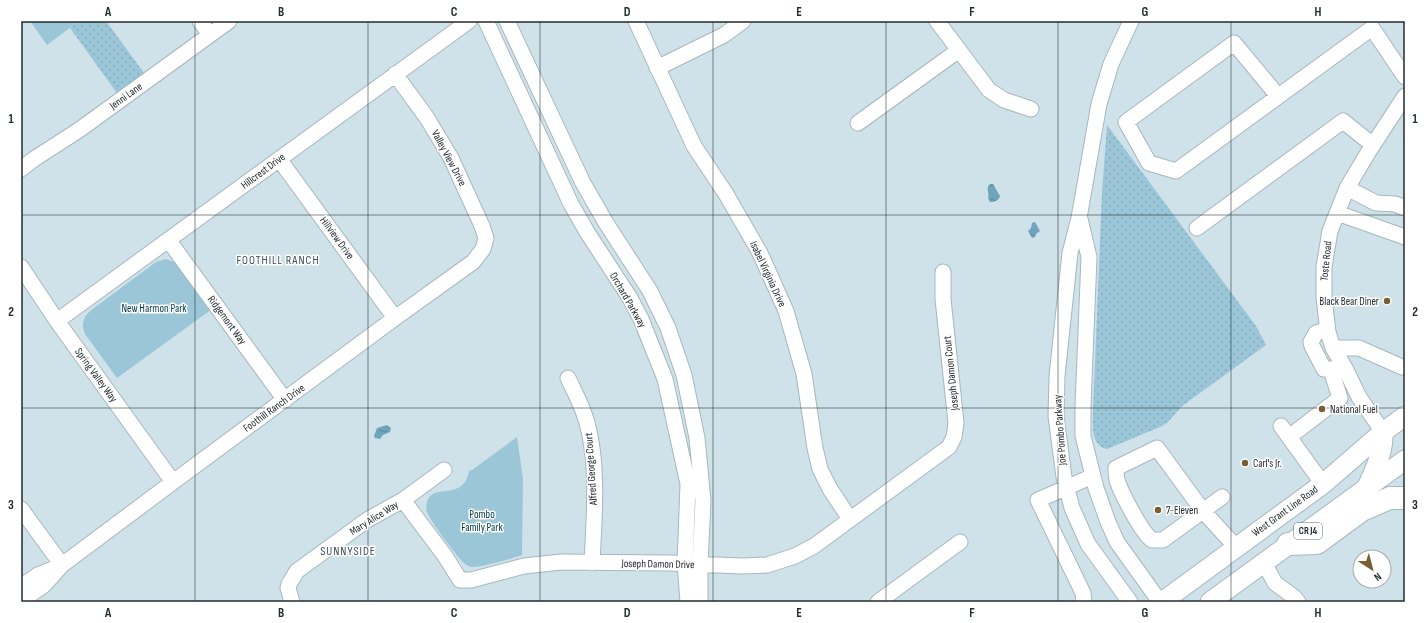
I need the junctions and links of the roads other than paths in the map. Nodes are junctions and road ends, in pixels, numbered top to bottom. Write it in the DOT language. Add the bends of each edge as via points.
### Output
graph roads {
  1 [pos="200,21"];
  2 [pos="229,21"];
  3 [pos="468,21"];
  4 [pos="486,21"];
  5 [pos="507,21"];
  6 [pos="636,21"];
  7 [pos="743,21"];
  8 [pos="937,21"];
  9 [pos="1131,21"];
  10 [pos="210,35"];
  11 [pos="959,50"];
  12 [pos="657,68"];
  13 [pos="395,74"];
  14 [pos="1405,77"];
  15 [pos="1278,96"];
  16 [pos="1405,96"];
  17 [pos="1031,109"];
  18 [pos="858,123"];
  19 [pos="1373,144"];
  20 [pos="279,159"];
  21 [pos="21,169"];
  22 [pos="1347,188"];
  23 [pos="1405,208"];
  24 [pos="1337,213"];
  25 [pos="1079,218"];
  26 [pos="1197,228"];
  27 [pos="1405,237"];
  28 [pos="169,241"];
  29 [pos="484,249"];
  30 [pos="21,267"];
  31 [pos="943,272"];
  32 [pos="395,318"];
  33 [pos="58,321"];
  34 [pos="1328,332"];
  35 [pos="1333,348"];
  36 [pos="1402,367"];
  37 [pos="1338,369"];
  38 [pos="568,378"];
  39 [pos="285,400"];
  40 [pos="1405,416"];
  41 [pos="1383,432"];
  42 [pos="1405,460"];
  43 [pos="927,463"];
  44 [pos="444,470"];
  45 [pos="1093,476"];
  46 [pos="173,482"];
  47 [pos="1323,484"];
  48 [pos="1066,486"];
  49 [pos="1367,488"];
  50 [pos="1222,497"];
  51 [pos="1405,498"];
  52 [pos="403,500"];
  53 [pos="21,509"];
  54 [pos="1203,511"];
  55 [pos="850,519"];
  56 [pos="960,542"];
  57 [pos="1288,544"];
  58 [pos="1236,547"];
  59 [pos="592,563"];
  60 [pos="1264,563"];
  61 [pos="62,565"];
  62 [pos="693,565"];
  63 [pos="21,587"];
  64 [pos="1296,599"];
  65 [pos="21,601"];
  66 [pos="292,602"];
  67 [pos="688,602"];
  68 [pos="700,602"];
  69 [pos="878,602"];
  70 [pos="1084,602"];
  71 [pos="1130,602"];
  72 [pos="1161,602"];
  73 [pos="1210,602"];
  1 -- 10 [label="street"];
  2 -- 10 [label="street, Jenni Lane"];
  3 -- 13 [label="street, Hillcrest Drive"];
  4 -- 62 [label="street, Orchard Parkway" via="571,204 634,305 665,379 688,484"];
  5 -- 62 [label="street, Orchard Parkway" via="583,183 650,290 684,375 697,438 703,501"];
  6 -- 12 [label="street, Isabel Virginia Drive"];
  7 -- 12 [label="street" via="724,35"];
  8 -- 11 [label="street"];
  9 -- 25 [label="street, Joe Pombo Parkway" via="1111,64 1099,104"];
  10 -- 21 [label="street, Jenni Lane"];
  11 -- 17 [label="street" via="989,90 1004,100"];
  11 -- 18 [label="street"];
  12 -- 55 [label="street, Isabel Virginia Drive" via="694,146 726,194 760,253 786,312 804,374 820,469"];
  13 -- 20 [label="street, Hillcrest Drive"];
  13 -- 29 [label="street, Valley View Drive" via="427,118 451,158 482,226 486,238"];
  14 -- 15 [label="street" via="1372,28"];
  15 -- 15 [label="street" via="1234,43 1126,122 1149,163 1176,171"];
  16 -- 19 [label="street, Toste Road"];
  19 -- 22 [label="street, Toste Road"];
  19 -- 26 [label="street" via="1343,121"];
  20 -- 28 [label="street, Hillcrest Drive"];
  20 -- 32 [label="street, Hillview Drive"];
  22 -- 23 [label="street" via="1376,203 1395,204"];
  22 -- 24 [label="street, Toste Road"];
  24 -- 27 [label="street"];
  24 -- 34 [label="street, Toste Road" via="1330,231 1324,267"];
  25 -- 45 [label="street, Joe Pombo Parkway" via="1089,257 1083,406 1084,436"];
  25 -- 48 [label="street, Joe Pombo Parkway" via="1070,253 1057,376 1056,416"];
  28 -- 33 [label="street, Hillcrest Drive"];
  28 -- 39 [label="street, Ridgemont Way"];
  29 -- 32 [label="street, Foothill Ranch Drive" via="473,262"];
  30 -- 33 [label="street, Spring Valley Way"];
  31 -- 43 [label="street, Joseph Damon Court" via="943,299 956,423 949,447"];
  32 -- 39 [label="street, Foothill Ranch Drive"];
  33 -- 46 [label="street, Spring Valley Way"];
  34 -- 35 [label="street, Toste Road"];
  34 -- 37 [label="street" via="1316,333 1311,342 1312,346 1324,369"];
  35 -- 36 [label="street" via="1359,348"];
  35 -- 37 [label="street, Toste Road"];
  37 -- 41 [label="street, Toste Road"];
  37 -- 47 [label="street" via="1340,398 1285,432"];
  38 -- 59 [label="street, Alfred George Court" via="588,424 592,451 595,495"];
  39 -- 46 [label="street, Foothill Ranch Drive"];
  40 -- 41 [label="main road, West Grant Line Road / CR J4"];
  41 -- 47 [label="main road, West Grant Line Road / CR J4"];
  41 -- 49 [label="main road" via="1379,458"];
  42 -- 49 [label="main road, CR J4"];
  43 -- 55 [label="street, Joseph Damon Drive"];
  44 -- 52 [label="street, Mary Alice Way"];
  45 -- 48 [label="street"];
  45 -- 72 [label="street, Joe Pombo Parkway" via="1117,542"];
  46 -- 61 [label="street, Foothill Ranch Drive"];
  47 -- 58 [label="main road, West Grant Line Road / CR J4"];
  48 -- 70 [label="street" via="1038,500 1083,594"];
  48 -- 71 [label="street, Joe Pombo Parkway" via="1072,508 1088,544"];
  49 -- 57 [label="main road, CR J4"];
  50 -- 54 [label="street"];
  51 -- 57 [label="highway" via="1390,498 1362,510 1317,543"];
  52 -- 59 [label="street, Joseph Damon Drive" via="460,580 471,580 524,566 560,562"];
  52 -- 66 [label="street, Mary Alice Way" via="367,520 297,571 288,584"];
  53 -- 61 [label="street"];
  54 -- 54 [label="street" via="1163,540 1152,540 1144,533 1120,489 1116,468 1157,448"];
  54 -- 58 [label="street"];
  55 -- 62 [label="street, Joseph Damon Drive" via="814,546 795,556 767,565"];
  56 -- 69 [label="street"];
  57 -- 60 [label="main road, CR J4"];
  58 -- 72 [label="main road, West Grant Line Road / CR J4"];
  59 -- 62 [label="street, Joseph Damon Drive"];
  60 -- 64 [label="street" via="1275,583"];
  60 -- 73 [label="main road, CR J4"];
  61 -- 63 [label="street, Foothill Ranch Drive" via="38,574"];
  61 -- 65 [label="street, Foothill Ranch Drive" via="44,585"];
  62 -- 67 [label="street, Orchard Parkway"];
  62 -- 68 [label="street, Orchard Parkway"];
}
